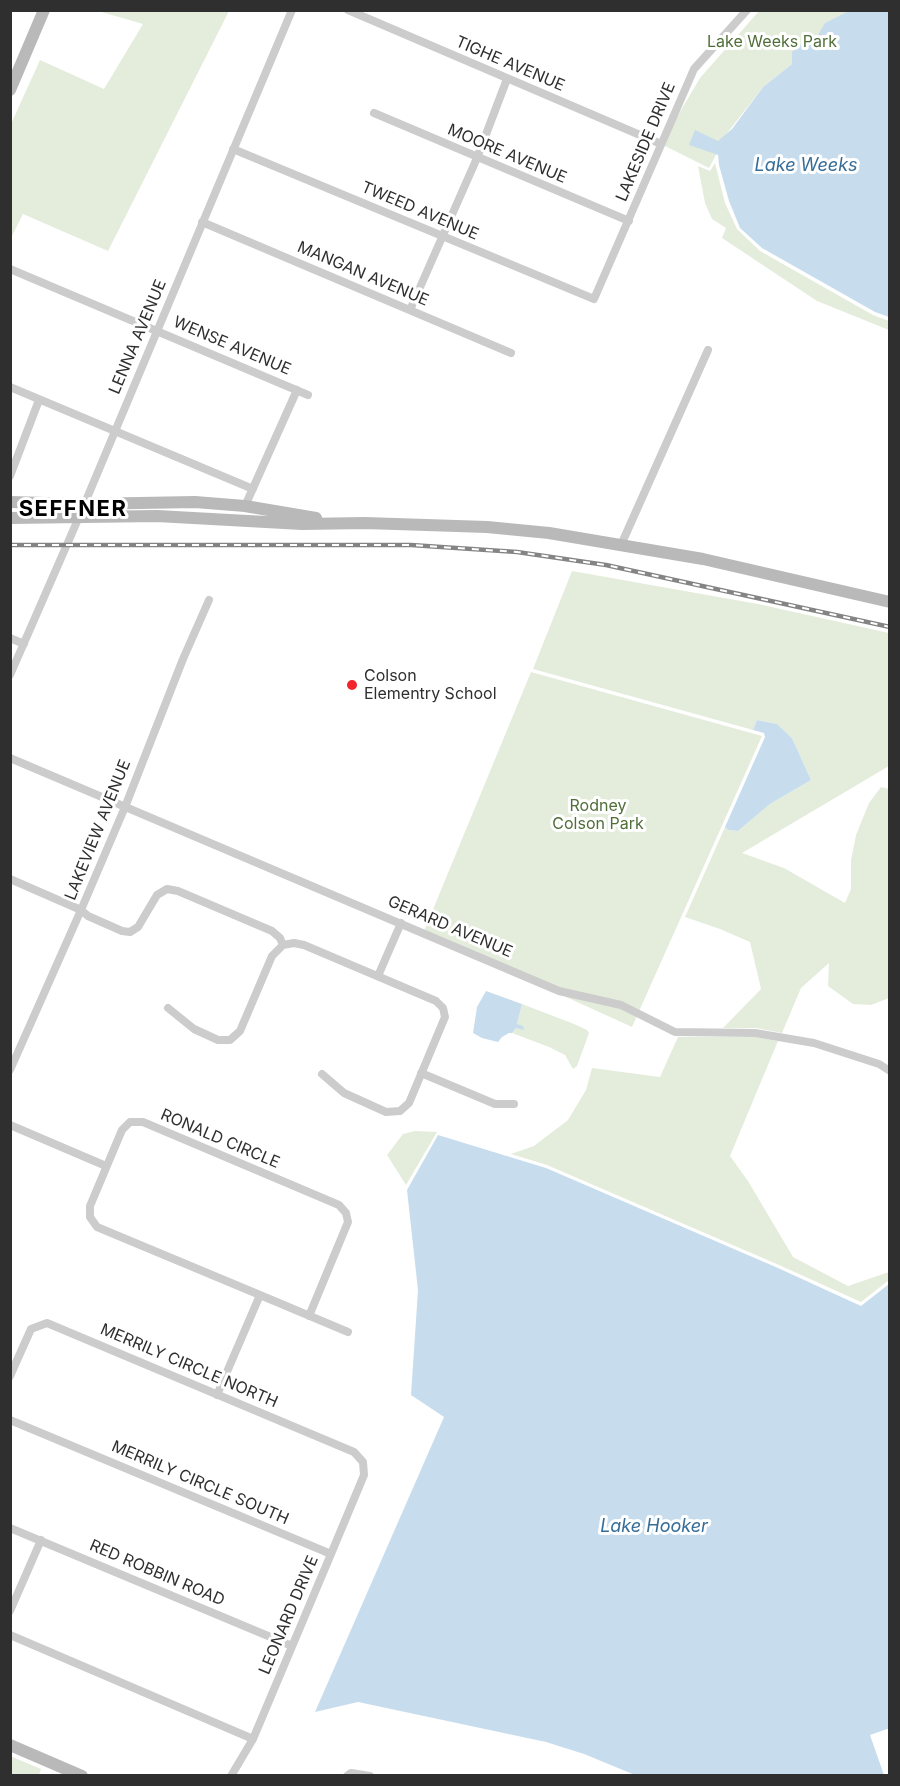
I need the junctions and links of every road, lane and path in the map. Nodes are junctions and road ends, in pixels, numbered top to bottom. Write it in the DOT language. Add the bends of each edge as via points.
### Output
graph roads {
  1 [pos="44,10"];
  2 [pos="292,10"];
  3 [pos="348,10"];
  4 [pos="747,10"];
  5 [pos="14,72"];
  6 [pos="507,79"];
  7 [pos="10,90"];
  8 [pos="374,113"];
  9 [pos="662,144"];
  10 [pos="233,149"];
  11 [pos="477,158"];
  12 [pos="629,221"];
  13 [pos="202,222"];
  14 [pos="443,237"];
  15 [pos="10,269"];
  16 [pos="594,299"];
  17 [pos="410,310"];
  18 [pos="157,330"];
  19 [pos="708,350"];
  20 [pos="511,353"];
  21 [pos="10,387"];
  22 [pos="297,390"];
  23 [pos="308,395"];
  24 [pos="39,400"];
  25 [pos="115,432"];
  26 [pos="10,476"];
  27 [pos="253,489"];
  28 [pos="10,502"];
  29 [pos="83,504"];
  30 [pos="245,506"];
  31 [pos="79,517"];
  32 [pos="10,518"];
  33 [pos="365,523"];
  34 [pos="621,545"];
  35 [pos="209,600"];
  36 [pos="890,602"];
  37 [pos="10,638"];
  38 [pos="24,644"];
  39 [pos="10,675"];
  40 [pos="10,758"];
  41 [pos="124,807"];
  42 [pos="10,879"];
  43 [pos="81,910"];
  44 [pos="401,923"];
  45 [pos="283,945"];
  46 [pos="378,976"];
  47 [pos="168,1008"];
  48 [pos="10,1070"];
  49 [pos="890,1071"];
  50 [pos="421,1073"];
  51 [pos="322,1074"];
  52 [pos="514,1104"];
  53 [pos="10,1125"];
  54 [pos="106,1166"];
  55 [pos="260,1295"];
  56 [pos="309,1316"];
  57 [pos="348,1332"];
  58 [pos="10,1376"];
  59 [pos="217,1395"];
  60 [pos="10,1420"];
  61 [pos="363,1462"];
  62 [pos="10,1528"];
  63 [pos="41,1540"];
  64 [pos="331,1554"];
  65 [pos="10,1611"];
  66 [pos="10,1635"];
  67 [pos="292,1646"];
  68 [pos="253,1738"];
  69 [pos="10,1745"];
  70 [pos="81,1776"];
  71 [pos="231,1776"];
  72 [pos="347,1776"];
  73 [pos="370,1776"];
  1 -- 5 [label="main road"];
  2 -- 10 [label="street, LENNA AVENUE"];
  3 -- 6 [label="street, TIGHE AVENUE"];
  4 -- 9 [label="street, LAKESIDE DRIVE" via="694,69"];
  5 -- 7 [label="main road"];
  6 -- 9 [label="street, TIGHE AVENUE"];
  6 -- 11 [label="street"];
  8 -- 11 [label="street, MOORE AVENUE"];
  9 -- 12 [label="street, LAKESIDE DRIVE"];
  10 -- 13 [label="street, LENNA AVENUE"];
  10 -- 14 [label="street, TWEED AVENUE"];
  11 -- 12 [label="street, MOORE AVENUE"];
  11 -- 14 [label="street"];
  12 -- 16 [label="street, LAKESIDE DRIVE"];
  13 -- 17 [label="street, MANGAN AVENUE"];
  13 -- 18 [label="street, LENNA AVENUE"];
  14 -- 16 [label="street, TWEED AVENUE"];
  14 -- 17 [label="street"];
  15 -- 18 [label="street, WENSE AVENUE"];
  17 -- 20 [label="street, MANGAN AVENUE"];
  18 -- 22 [label="street, WENSE AVENUE"];
  18 -- 25 [label="street, LENNA AVENUE"];
  19 -- 34 [label="street"];
  21 -- 24 [label="street"];
  22 -- 23 [label="street, WENSE AVENUE"];
  22 -- 27 [label="street"];
  24 -- 25 [label="street"];
  24 -- 26 [label="street"];
  25 -- 27 [label="street"];
  25 -- 29 [label="street, LENNA AVENUE"];
  27 -- 30 [label="street"];
  28 -- 29 [label="main road"];
  29 -- 30 [label="main road" via="195,502"];
  29 -- 31 [label="street, LENNA AVENUE"];
  30 -- 33 [label="main road"];
  31 -- 32 [label="main road"];
  31 -- 33 [label="main road"];
  31 -- 38 [label="street, LENNA AVENUE"];
  33 -- 34 [label="main road" via="549,533"];
  34 -- 36 [label="main road" via="703,559"];
  35 -- 41 [label="street, LAKEVIEW AVENUE"];
  37 -- 38 [label="street"];
  38 -- 39 [label="street, LENNA AVENUE"];
  40 -- 41 [label="street, GERARD AVENUE"];
  41 -- 43 [label="street, LAKEVIEW AVENUE"];
  41 -- 44 [label="street, GERARD AVENUE"];
  42 -- 43 [label="street"];
  43 -- 45 [label="street" via="130,932 138,927 157,895 167,889 272,931"];
  43 -- 48 [label="street, LAKEVIEW AVENUE"];
  44 -- 46 [label="street"];
  44 -- 49 [label="street, GERARD AVENUE" via="559,991 621,1005 675,1032 755,1033 803,1041 879,1064"];
  45 -- 46 [label="street" via="304,945"];
  45 -- 47 [label="street" via="272,956 240,1030 230,1040 218,1040 194,1029"];
  46 -- 50 [label="street" via="436,1001 443,1008 445,1017"];
  50 -- 51 [label="street" via="409,1103 400,1111 386,1112 344,1093"];
  50 -- 52 [label="street" via="495,1104"];
  53 -- 54 [label="street"];
  54 -- 55 [label="street, RONALD CIRCLE" via="90,1206 90,1217 97,1227"];
  54 -- 56 [label="street, RONALD CIRCLE" via="122,1130 130,1122 143,1122 339,1205 348,1222"];
  55 -- 56 [label="street, RONALD CIRCLE"];
  55 -- 59 [label="street"];
  56 -- 57 [label="street, RONALD CIRCLE"];
  58 -- 59 [label="street, MERRILY CIRCLE NORTH" via="31,1329 47,1323"];
  59 -- 61 [label="street, MERRILY CIRCLE NORTH" via="354,1452"];
  60 -- 64 [label="street, MERRILY CIRCLE SOUTH"];
  61 -- 64 [label="street, LEONARD DRIVE" via="364,1475"];
  62 -- 63 [label="street, RED ROBBIN ROAD"];
  63 -- 65 [label="street"];
  63 -- 67 [label="street, RED ROBBIN ROAD"];
  64 -- 67 [label="street, LEONARD DRIVE"];
  66 -- 68 [label="street"];
  67 -- 68 [label="street, LEONARD DRIVE"];
  68 -- 71 [label="street, LEONARD DRIVE"];
  69 -- 70 [label="main road"];
  72 -- 73 [label="street"];
}
